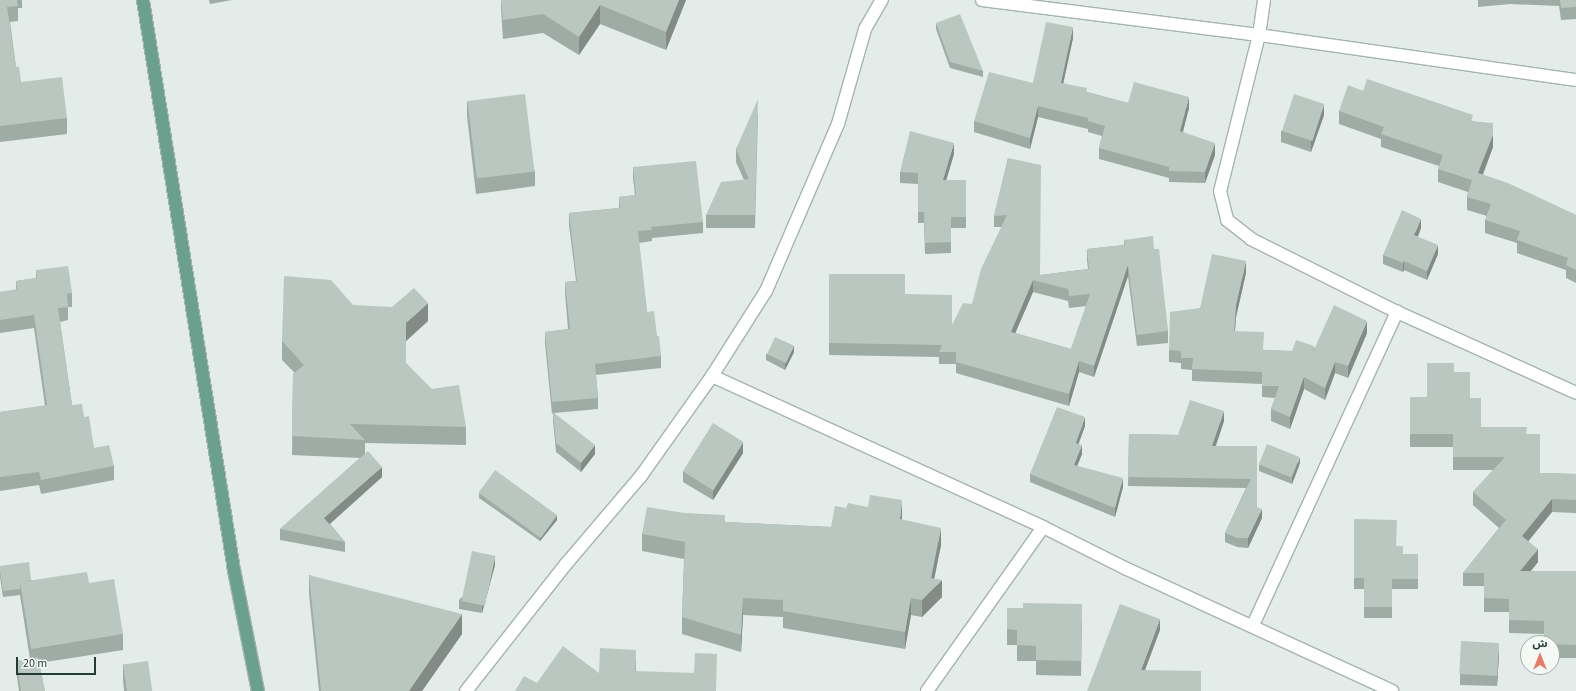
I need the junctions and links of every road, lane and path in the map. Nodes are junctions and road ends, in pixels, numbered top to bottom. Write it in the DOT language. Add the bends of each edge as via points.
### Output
graph roads {
  1 [pos="144,0"];
  2 [pos="882,0"];
  3 [pos="982,0"];
  4 [pos="1264,0"];
  5 [pos="1259,34"];
  6 [pos="1576,80"];
  7 [pos="1397,312"];
  8 [pos="712,376"];
  9 [pos="1576,393"];
  10 [pos="1043,527"];
  11 [pos="1253,625"];
  12 [pos="254,674"];
  13 [pos="252,691"];
  14 [pos="258,691"];
  15 [pos="466,691"];
  16 [pos="927,691"];
  17 [pos="1392,691"];
  1 -- 12 [label="main road" via="234,570"];
  2 -- 8 [label="street" via="865,29 838,124 766,291"];
  3 -- 5 [label="street"];
  4 -- 5 [label="street"];
  5 -- 6 [label="street"];
  5 -- 7 [label="street" via="1220,191 1227,220 1251,239"];
  7 -- 9 [label="street"];
  7 -- 11 [label="street"];
  8 -- 10 [label="street"];
  8 -- 15 [label="street" via="641,476 566,564"];
  10 -- 11 [label="street" via="1127,569"];
  10 -- 16 [label="street"];
  11 -- 17 [label="street"];
  12 -- 13 [label="main road"];
  12 -- 14 [label="main road"];
}
